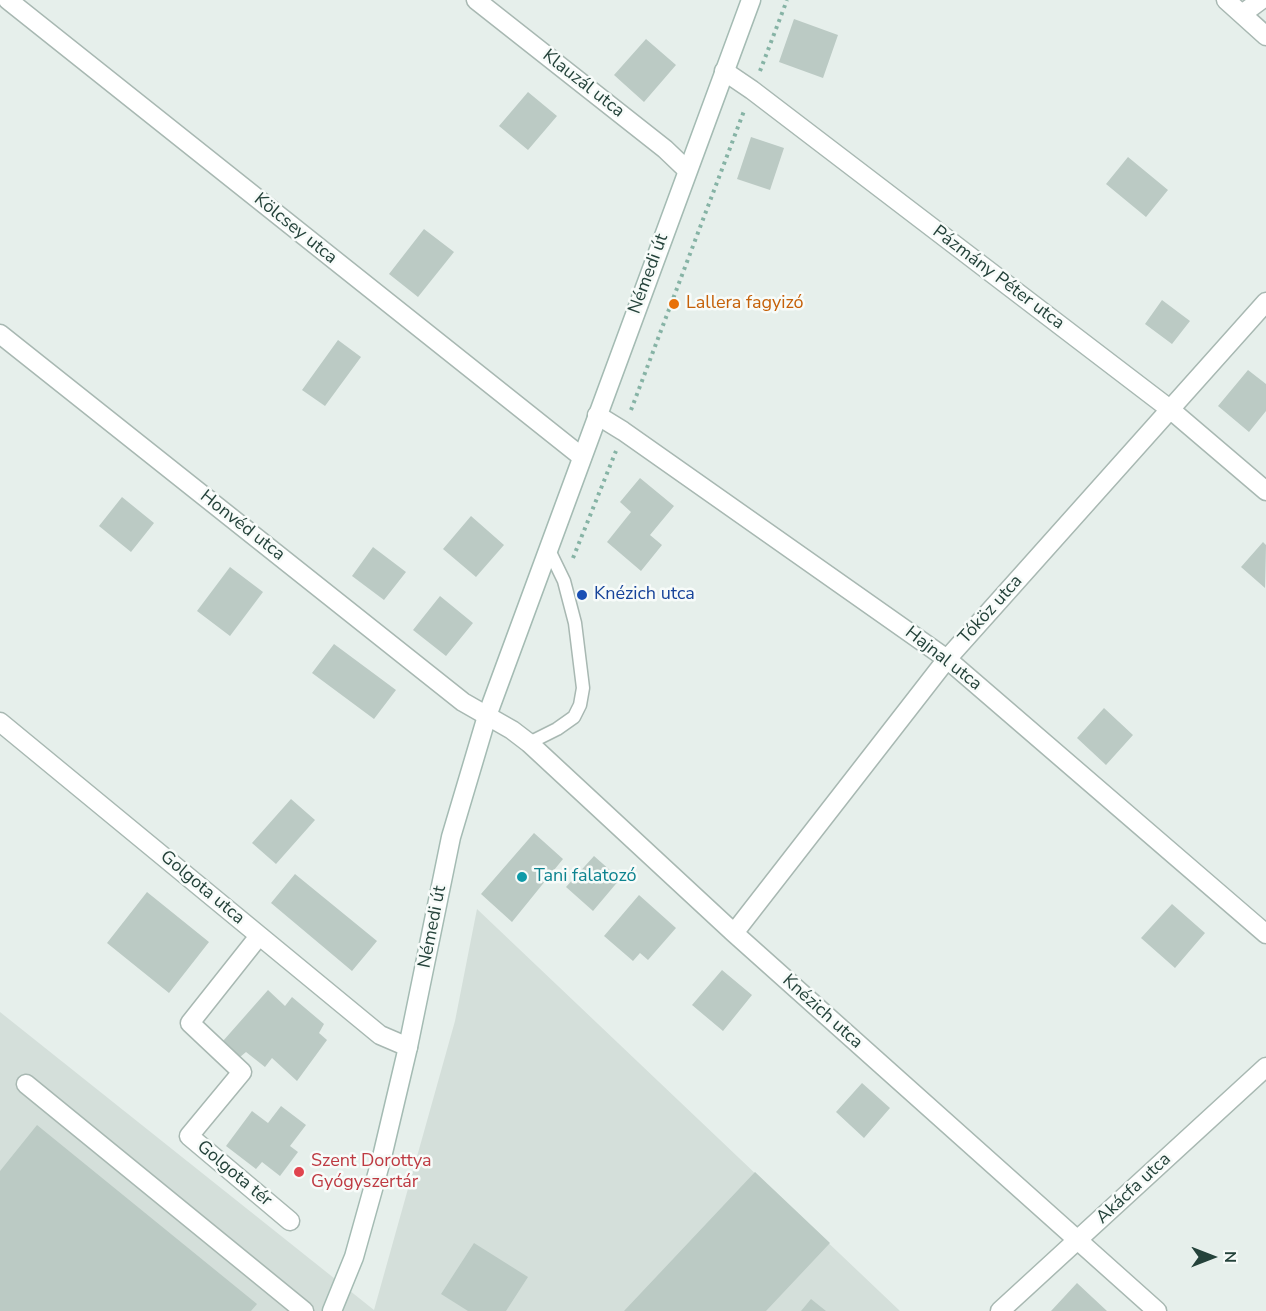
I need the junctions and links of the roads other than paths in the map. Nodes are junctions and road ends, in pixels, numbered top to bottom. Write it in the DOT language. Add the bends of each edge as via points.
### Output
graph roads {
  1 [pos="8,0"];
  2 [pos="476,0"];
  3 [pos="752,0"];
  4 [pos="1226,0"];
  5 [pos="1261,0"];
  6 [pos="1242,14"];
  7 [pos="1266,36"];
  8 [pos="724,71"];
  9 [pos="687,170"];
  10 [pos="1266,302"];
  11 [pos="0,334"];
  12 [pos="1171,410"];
  13 [pos="597,415"];
  14 [pos="582,457"];
  15 [pos="1266,491"];
  16 [pos="548,548"];
  17 [pos="947,659"];
  18 [pos="487,716"];
  19 [pos="0,722"];
  20 [pos="529,743"];
  21 [pos="734,933"];
  22 [pos="1266,934"];
  23 [pos="259,936"];
  24 [pos="408,1047"];
  25 [pos="1266,1067"];
  26 [pos="26,1084"];
  27 [pos="290,1221"];
  28 [pos="1078,1240"];
  29 [pos="304,1311"];
  30 [pos="332,1311"];
  31 [pos="1000,1311"];
  32 [pos="1157,1311"];
  1 -- 14 [label="street, Kölcsey utca"];
  2 -- 9 [label="street, Klauzál utca"];
  3 -- 8 [label="street, Némedi út"];
  4 -- 6 [label="street"];
  5 -- 6 [label="street"];
  6 -- 7 [label="street"];
  8 -- 9 [label="street, Némedi út"];
  8 -- 12 [label="street, Pázmány Péter utca"];
  9 -- 13 [label="street, Némedi út"];
  10 -- 12 [label="street, Tóköz utca"];
  11 -- 18 [label="street, Honvéd utca" via="463,702"];
  12 -- 15 [label="street, Pázmány Péter utca"];
  12 -- 17 [label="street, Tóköz utca"];
  13 -- 14 [label="street, Némedi út"];
  13 -- 17 [label="street, Hajnal utca"];
  14 -- 16 [label="street, Némedi út"];
  16 -- 18 [label="street, Némedi út"];
  16 -- 20 [label="lane" via="564,581 575,623 583,688 574,717"];
  17 -- 21 [label="street, Tóköz utca"];
  17 -- 22 [label="street, Hajnal utca"];
  18 -- 20 [label="street, Knézich utca"];
  18 -- 24 [label="street, Némedi út" via="451,837"];
  19 -- 23 [label="street, Golgota utca"];
  20 -- 21 [label="street, Knézich utca"];
  21 -- 28 [label="street, Knézich utca"];
  23 -- 24 [label="street, Golgota utca" via="380,1035"];
  23 -- 27 [label="street, Golgota tér" via="190,1023 242,1072 189,1136"];
  24 -- 30 [label="street, Némedi út" via="354,1257"];
  25 -- 28 [label="street, Akácfa utca"];
  26 -- 29 [label="street"];
  28 -- 31 [label="street, Akácfa utca"];
  28 -- 32 [label="street, Knézich utca"];
}
